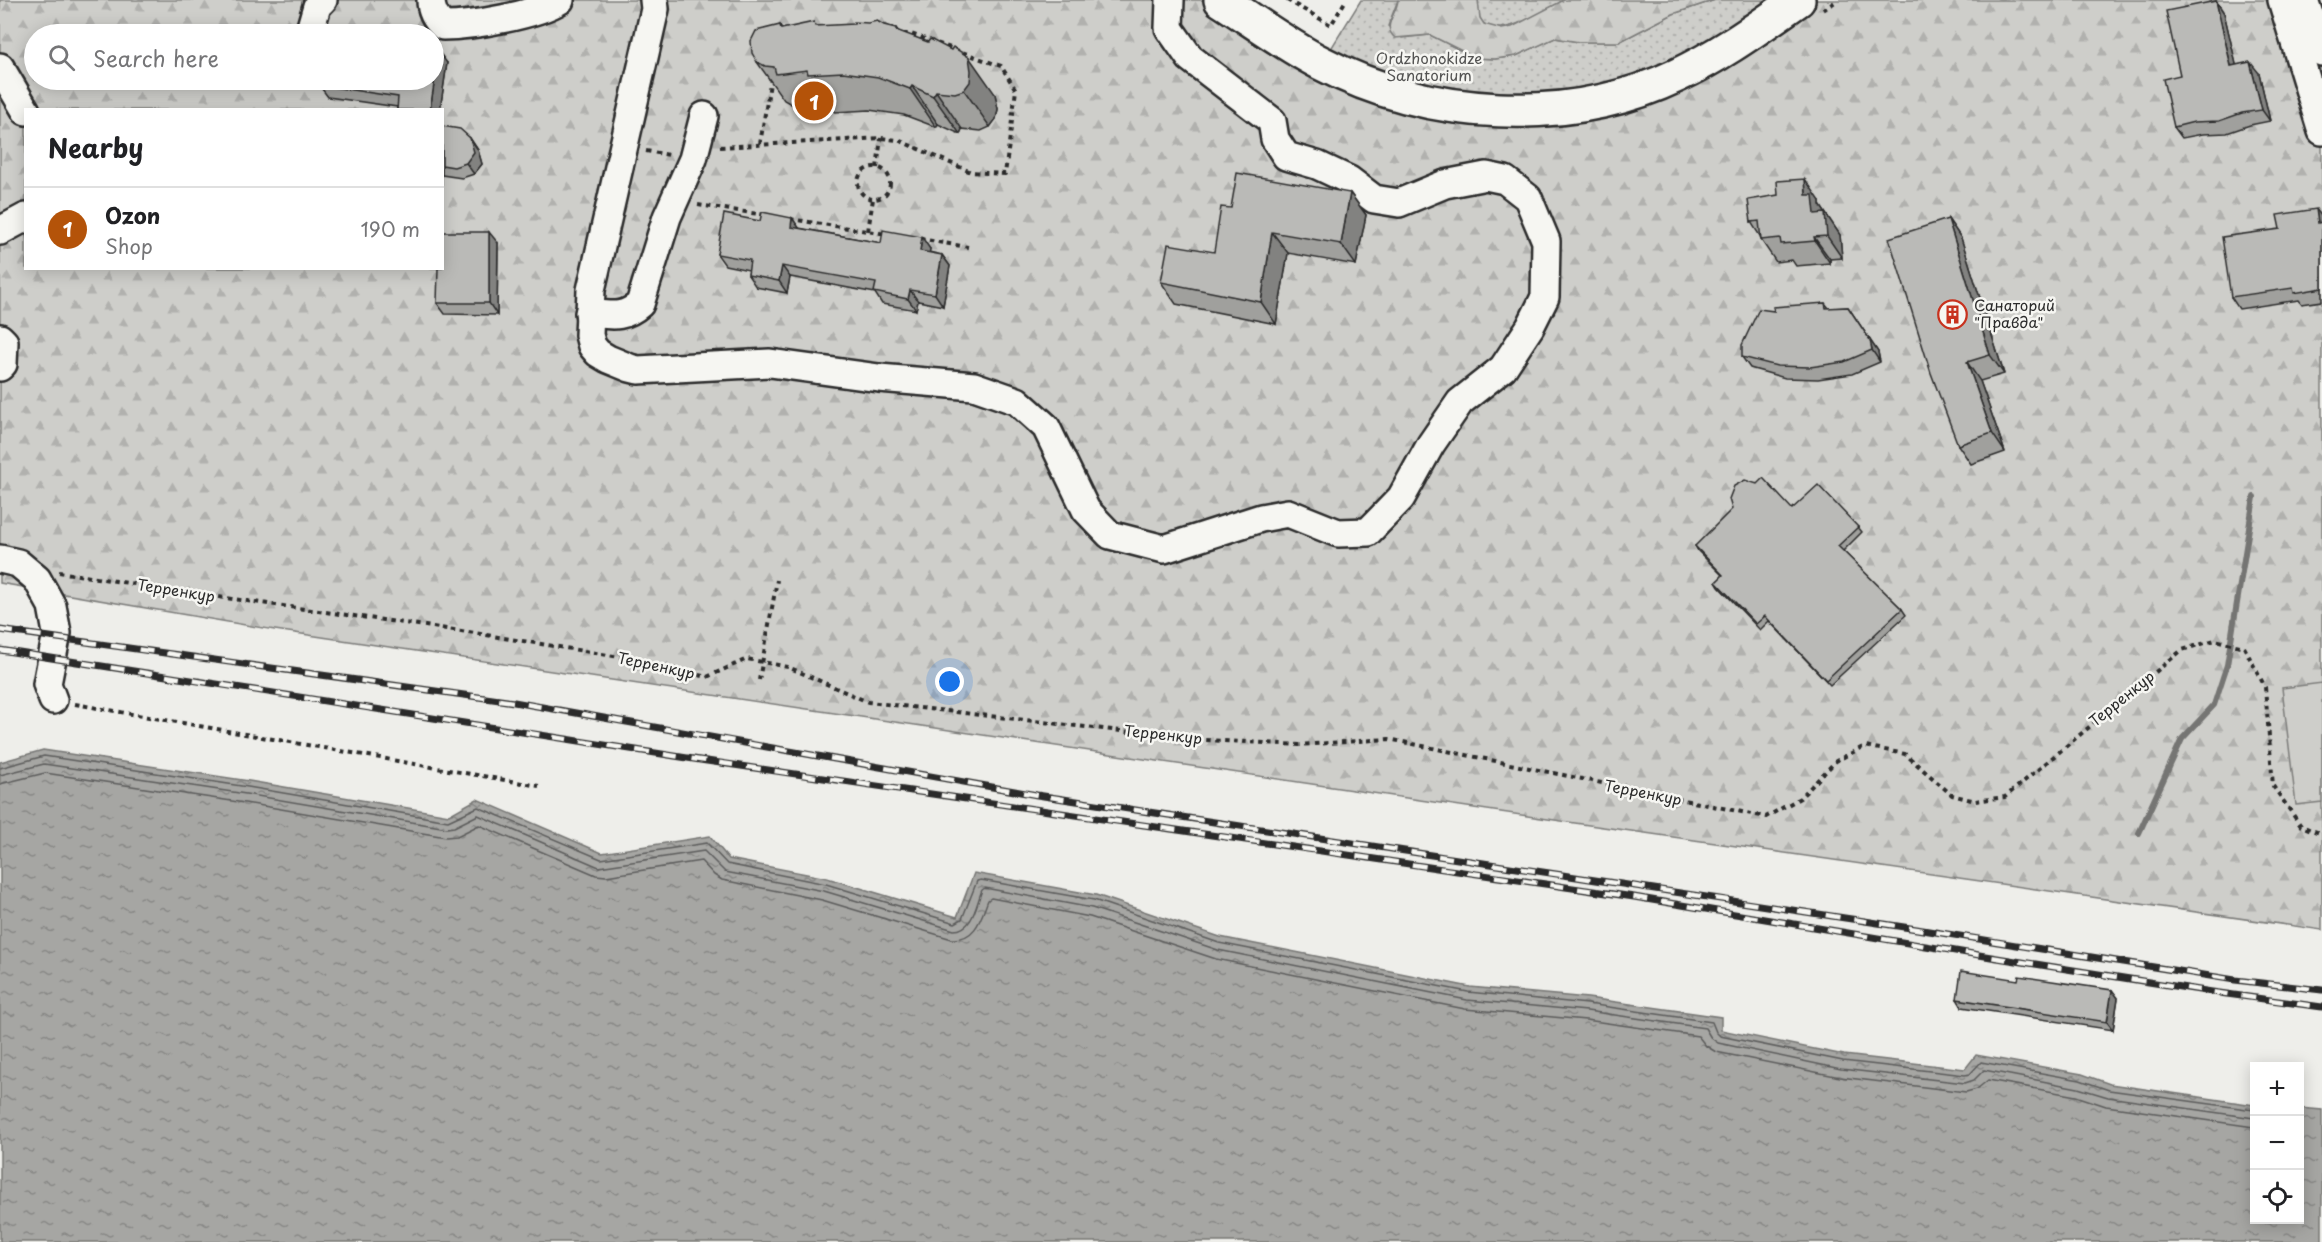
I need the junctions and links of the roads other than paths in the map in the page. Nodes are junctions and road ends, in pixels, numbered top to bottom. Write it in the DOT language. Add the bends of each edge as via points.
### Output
graph roads {
  1 [pos="323,0"];
  2 [pos="431,0"];
  3 [pos="560,0"];
  4 [pos="654,0"];
  5 [pos="1170,0"];
  6 [pos="1221,0"];
  7 [pos="1798,0"];
  8 [pos="2282,0"];
  9 [pos="2304,0"];
  10 [pos="312,24"];
  11 [pos="441,24"];
  12 [pos="444,26"];
  13 [pos="2322,52"];
  14 [pos="1,72"];
  15 [pos="24,108"];
  16 [pos="704,116"];
  17 [pos="2322,131"];
  18 [pos="24,218"];
  19 [pos="0,231"];
  20 [pos="589,313"];
  21 [pos="0,338"];
  22 [pos="0,367"];
  23 [pos="9,561"];
  24 [pos="53,700"];
  1 -- 10 [label="lane"];
  2 -- 11 [label="lane" via="433,13"];
  3 -- 12 [label="lane" via="523,14"];
  4 -- 20 [label="lane"];
  5 -- 20 [label="lane" via="1169,28 1190,58 1272,121 1275,139 1286,156 1339,175 1374,199 1399,203 1446,184 1486,176 1505,180 1528,198 1546,241 1545,297 1530,327 1503,368 1460,402 1401,498 1368,532 1338,533 1288,513 1164,549 1110,534 1086,510 1046,428 1017,401 974,386 770,363 638,370 598,353 589,335"];
  6 -- 7 [label="main road" via="1322,64 1394,93 1458,106 1519,110 1565,109 1628,94 1676,76 1714,56"];
  8 -- 17 [label="lane"];
  9 -- 13 [label="lane"];
  14 -- 15 [label="lane"];
  16 -- 20 [label="lane" via="693,159 674,201 640,304 619,316"];
  18 -- 19 [label="lane"];
  21 -- 22 [label="lane" via="4,342"];
  23 -- 24 [label="lane" via="37,579 52,606 57,633 47,684"];
}
